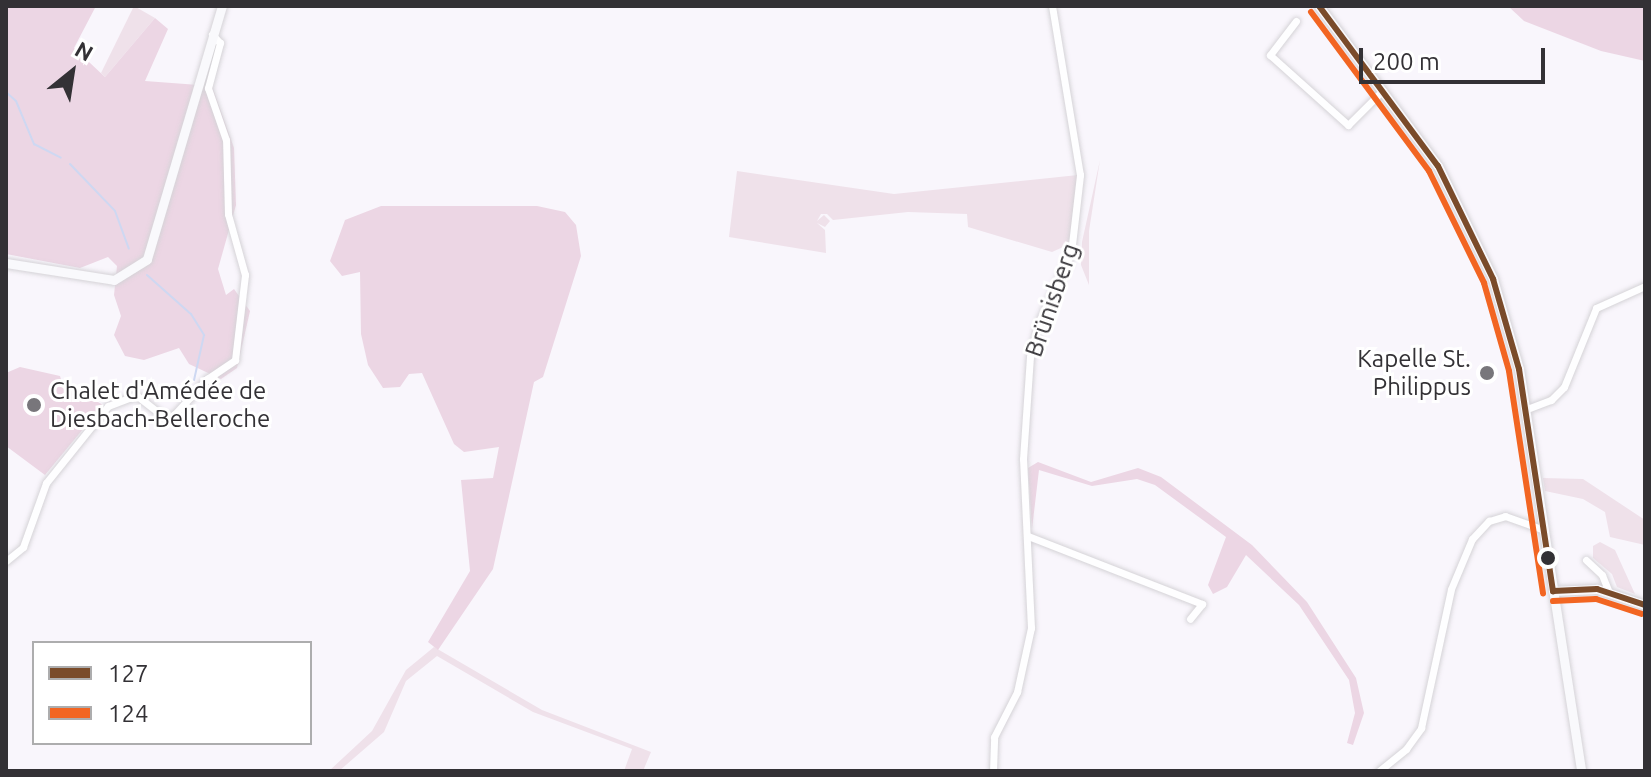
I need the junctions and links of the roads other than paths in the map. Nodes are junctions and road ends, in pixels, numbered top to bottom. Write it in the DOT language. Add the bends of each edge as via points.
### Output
graph roads {
  1 [pos="222,6"];
  2 [pos="1052,6"];
  3 [pos="1319,6"];
  4 [pos="1296,21"];
  5 [pos="212,34"];
  6 [pos="1383,90"];
  7 [pos="6,263"];
  8 [pos="1645,286"];
  9 [pos="1527,409"];
  10 [pos="1544,530"];
  11 [pos="1028,536"];
  12 [pos="1586,560"];
  13 [pos="6,561"];
  14 [pos="1608,590"];
  15 [pos="1553,591"];
  16 [pos="1645,605"];
  17 [pos="1190,619"];
  18 [pos="993,771"];
  19 [pos="1379,771"];
  20 [pos="1581,771"];
  1 -- 5 [label="main road"];
  2 -- 11 [label="street, Brünisberg" via="1080,175 1070,260 1040,320 1030,357 1023,440"];
  3 -- 6 [label="main road"];
  4 -- 6 [label="street" via="1270,55 1348,125"];
  5 -- 7 [label="main road" via="154,245 138,269 114,280"];
  5 -- 13 [label="street" via="220,43 208,88 226,140 228,214 245,275 235,360 207,379 172,417 136,395 108,406 46,483 23,547"];
  6 -- 9 [label="main road" via="1438,166 1473,232 1508,327"];
  8 -- 9 [label="street" via="1596,308 1564,387 1551,400"];
  9 -- 10 [label="main road"];
  10 -- 15 [label="main road"];
  10 -- 19 [label="street" via="1511,516 1492,519 1472,539 1454,580 1421,728"];
  11 -- 17 [label="street" via="1202,604"];
  11 -- 18 [label="street, Brünisberg" via="1031,628 1017,692 994,737"];
  12 -- 14 [label="street" via="1602,575"];
  14 -- 15 [label="main road"];
  14 -- 16 [label="main road"];
  15 -- 20 [label="main road"];
}
